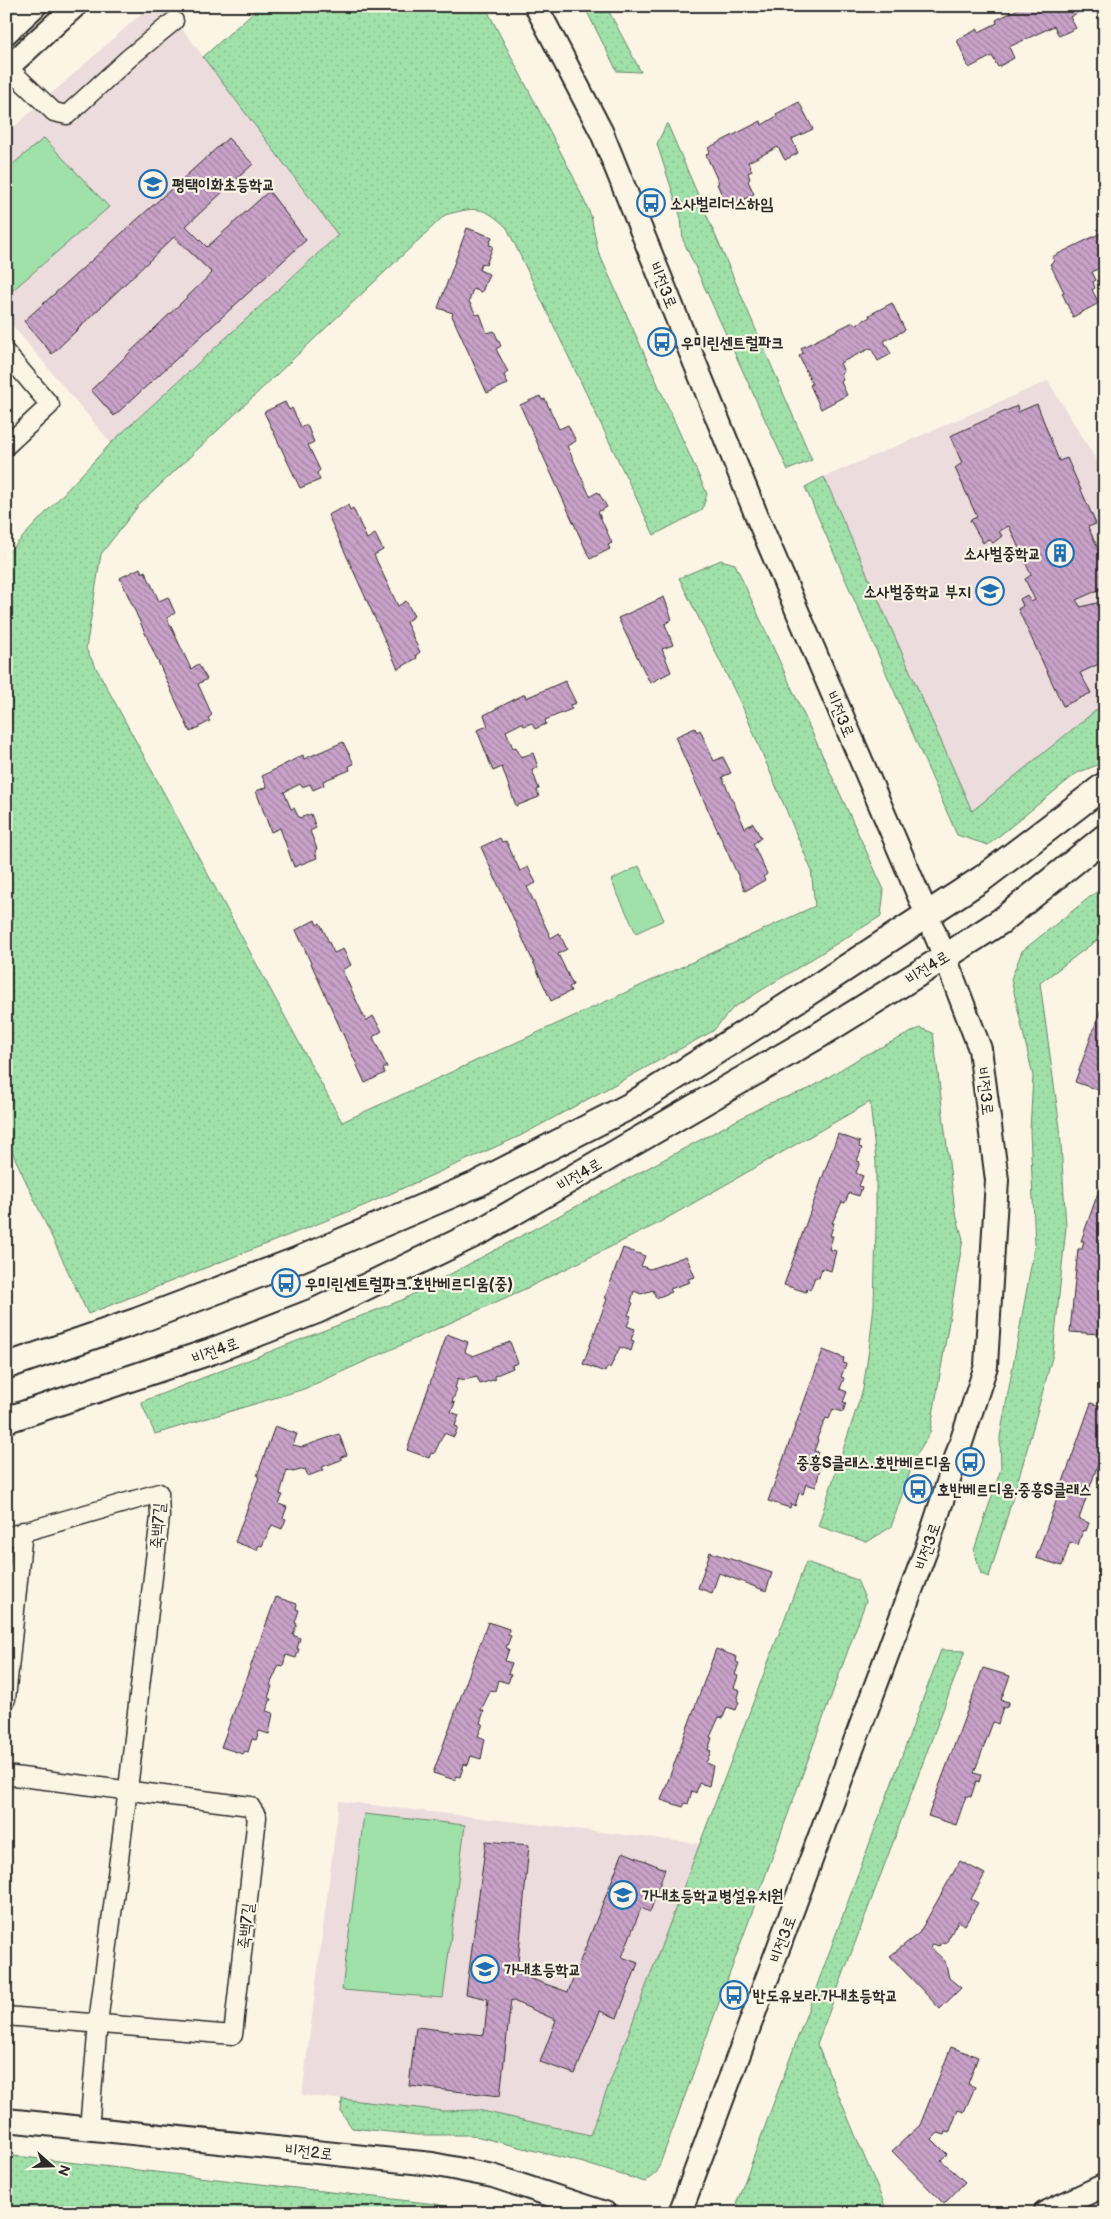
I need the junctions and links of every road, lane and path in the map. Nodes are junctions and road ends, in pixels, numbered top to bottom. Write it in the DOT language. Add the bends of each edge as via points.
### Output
graph roads {
  1 [pos="35,6"];
  2 [pos="75,6"];
  3 [pos="536,6"];
  4 [pos="174,21"];
  5 [pos="6,33"];
  6 [pos="7,68"];
  7 [pos="6,353"];
  8 [pos="6,446"];
  9 [pos="1105,785"];
  10 [pos="1105,837"];
  11 [pos="927,915"];
  12 [pos="945,957"];
  13 [pos="6,1366"];
  14 [pos="6,1420"];
  15 [pos="23,1531"];
  16 [pos="6,1537"];
  17 [pos="6,1699"];
  18 [pos="6,1775"];
  19 [pos="128,1789"];
  20 [pos="6,2016"];
  21 [pos="98,2024"];
  22 [pos="6,2120"];
  23 [pos="89,2129"];
  24 [pos="1105,2185"];
  25 [pos="605,2213"];
  26 [pos="680,2213"];
  27 [pos="1045,2213"];
  1 -- 5 [label="street"];
  2 -- 6 [label="street"];
  3 -- 11 [label="street, 비전3로" via="602,133 758,519"];
  4 -- 6 [label="street" via="67,115 54,112"];
  7 -- 8 [label="street" via="50,404"];
  9 -- 11 [label="main road" via="983,878"];
  10 -- 12 [label="main road, 비전4로" via="1000,920"];
  11 -- 12 [label="street, 비전3로"];
  11 -- 13 [label="main road" via="630,1106 477,1184 295,1261"];
  12 -- 14 [label="main road, 비전4로" via="821,1034 475,1234 318,1310 212,1351"];
  12 -- 26 [label="street, 비전3로" via="980,1049 997,1180 986,1366 926,1550"];
  15 -- 16 [label="street, 죽백7길"];
  15 -- 17 [label="street"];
  15 -- 19 [label="street, 죽백7길" via="159,1493 160,1517"];
  18 -- 19 [label="street"];
  19 -- 21 [label="street, 죽백7길"];
  19 -- 21 [label="street, 죽백7길" via="250,1806 257,1817 233,2035"];
  20 -- 21 [label="street"];
  21 -- 23 [label="street, 죽백7길"];
  22 -- 23 [label="street, 비전2로"];
  23 -- 25 [label="street, 비전2로" via="432,2164 493,2176"];
  24 -- 27 [label="street"];
}
